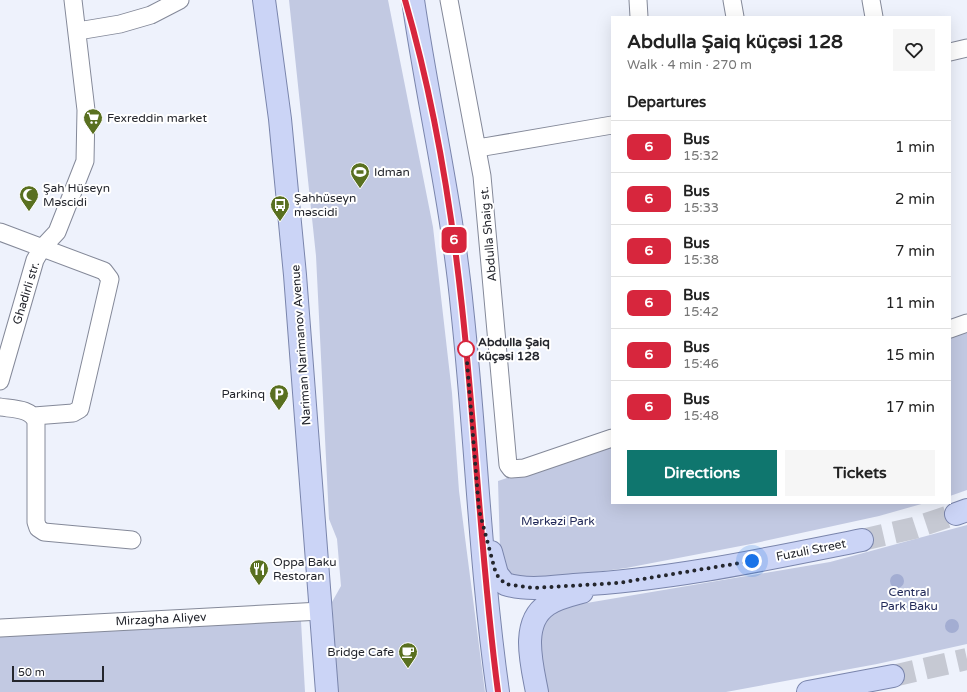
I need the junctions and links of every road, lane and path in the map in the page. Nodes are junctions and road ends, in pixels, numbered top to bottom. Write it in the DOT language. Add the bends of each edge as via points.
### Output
graph roads {
  1 [pos="73,0"];
  2 [pos="180,0"];
  3 [pos="264,0"];
  4 [pos="274,0"];
  5 [pos="405,0"];
  6 [pos="413,0"];
  7 [pos="449,0"];
  8 [pos="638,0"];
  9 [pos="732,0"];
  10 [pos="871,0"];
  11 [pos="639,16"];
  12 [pos="736,16"];
  13 [pos="874,16"];
  14 [pos="78,31"];
  15 [pos="967,48"];
  16 [pos="420,51"];
  17 [pos="951,52"];
  18 [pos="280,119"];
  19 [pos="611,126"];
  20 [pos="478,148"];
  21 [pos="0,232"];
  22 [pos="42,248"];
  23 [pos="967,323"];
  24 [pos="951,329"];
  25 [pos="6,339"];
  26 [pos="0,381"];
  27 [pos="0,407"];
  28 [pos="34,416"];
  29 [pos="611,438"];
  30 [pos="479,510"];
  31 [pos="132,540"];
  32 [pos="862,540"];
  33 [pos="618,583"];
  34 [pos="321,610"];
  35 [pos="0,628"];
  36 [pos="893,676"];
  37 [pos="327,692"];
  38 [pos="498,692"];
  39 [pos="537,692"];
  40 [pos="808,692"];
  1 -- 14 [label="street, Ghadirli str."];
  2 -- 14 [label="street" via="151,15 120,24"];
  3 -- 18 [label="main road, Nariman Narimanov Avenue"];
  4 -- 18 [label="main road"];
  5 -- 16 [label="main road"];
  6 -- 16 [label="main road"];
  7 -- 20 [label="street, Abdulla Shaig st."];
  8 -- 11 [label="street"];
  9 -- 12 [label="street"];
  10 -- 13 [label="street"];
  14 -- 22 [label="street, Ghadirli str." via="86,110 85,161 57,232"];
  15 -- 17 [label="street"];
  16 -- 30 [label="main road" via="453,231"];
  18 -- 34 [label="main road, Nariman Narimanov Avenue"];
  19 -- 20 [label="street"];
  20 -- 29 [label="street, Abdulla Shaig st." via="490,252 508,465 511,469 524,468"];
  21 -- 22 [label="street"];
  22 -- 25 [label="street, Ghadirli str." via="35,260"];
  22 -- 28 [label="street" via="104,271 110,279 80,409 73,413"];
  23 -- 24 [label="street"];
  25 -- 26 [label="street, Ghadirli str."];
  27 -- 28 [label="street"];
  28 -- 31 [label="street" via="38,528 44,532"];
  30 -- 33 [label="main road" via="496,574 505,584 533,588"];
  30 -- 38 [label="main road"];
  32 -- 33 [label="main road, Fuzuli Street"];
  33 -- 39 [label="main road" via="558,600 537,615 532,628 530,647"];
  34 -- 35 [label="street, Mirzagha Aliyev"];
  34 -- 37 [label="main road, Nariman Narimanov Avenue"];
  36 -- 40 [label="main road"];
}
